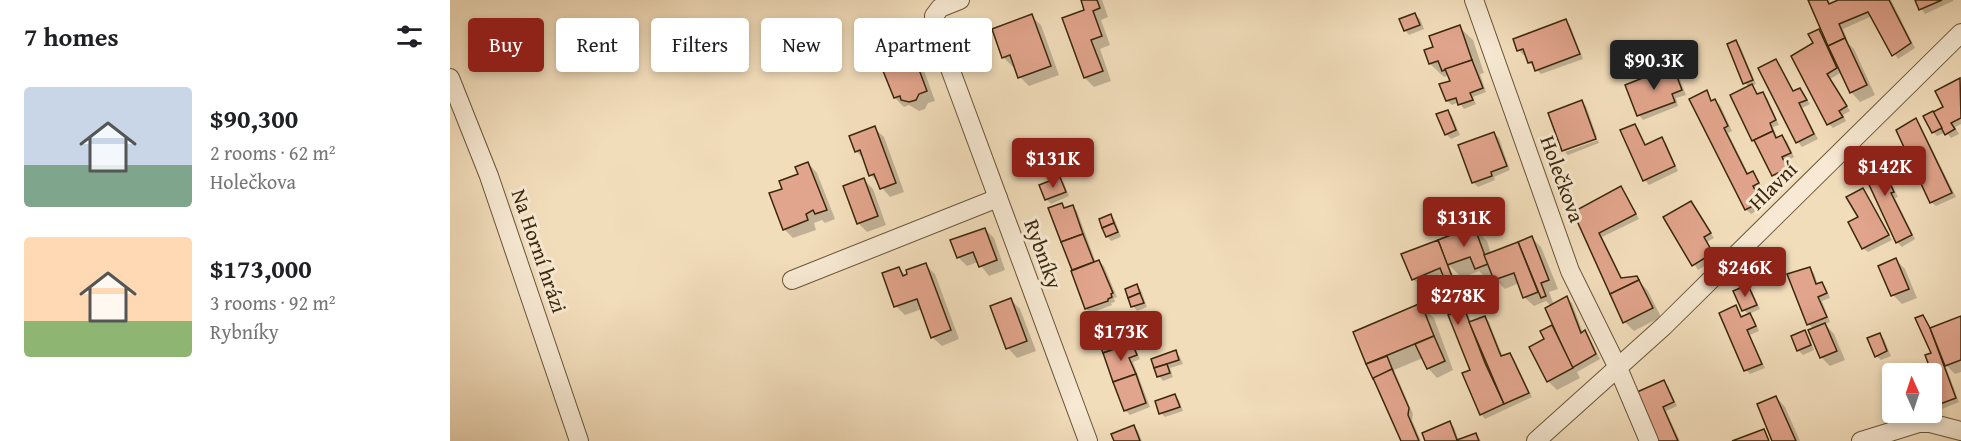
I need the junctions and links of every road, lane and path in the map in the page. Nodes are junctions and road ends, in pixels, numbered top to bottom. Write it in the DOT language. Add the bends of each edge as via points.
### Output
graph roads {
  1 [pos="960,0"];
  2 [pos="1474,0"];
  3 [pos="1961,33"];
  4 [pos="450,78"];
  5 [pos="998,198"];
  6 [pos="792,280"];
  7 [pos="1618,368"];
  8 [pos="1961,432"];
  9 [pos="579,441"];
  10 [pos="1088,441"];
  11 [pos="1536,441"];
  12 [pos="1649,441"];
  13 [pos="1860,441"];
  1 -- 5 [label="street, Rybníky" via="940,8 934,16 935,28"];
  2 -- 7 [label="street, Holečkova" via="1570,271"];
  3 -- 7 [label="street, Hlavní"];
  4 -- 9 [label="street, Na Horní hrázi" via="489,177"];
  5 -- 6 [label="street"];
  5 -- 10 [label="street, Rybníky"];
  7 -- 11 [label="street, Hlavní"];
  7 -- 12 [label="street, Holečkova"];
  8 -- 13 [label="street" via="1919,423"];
}
